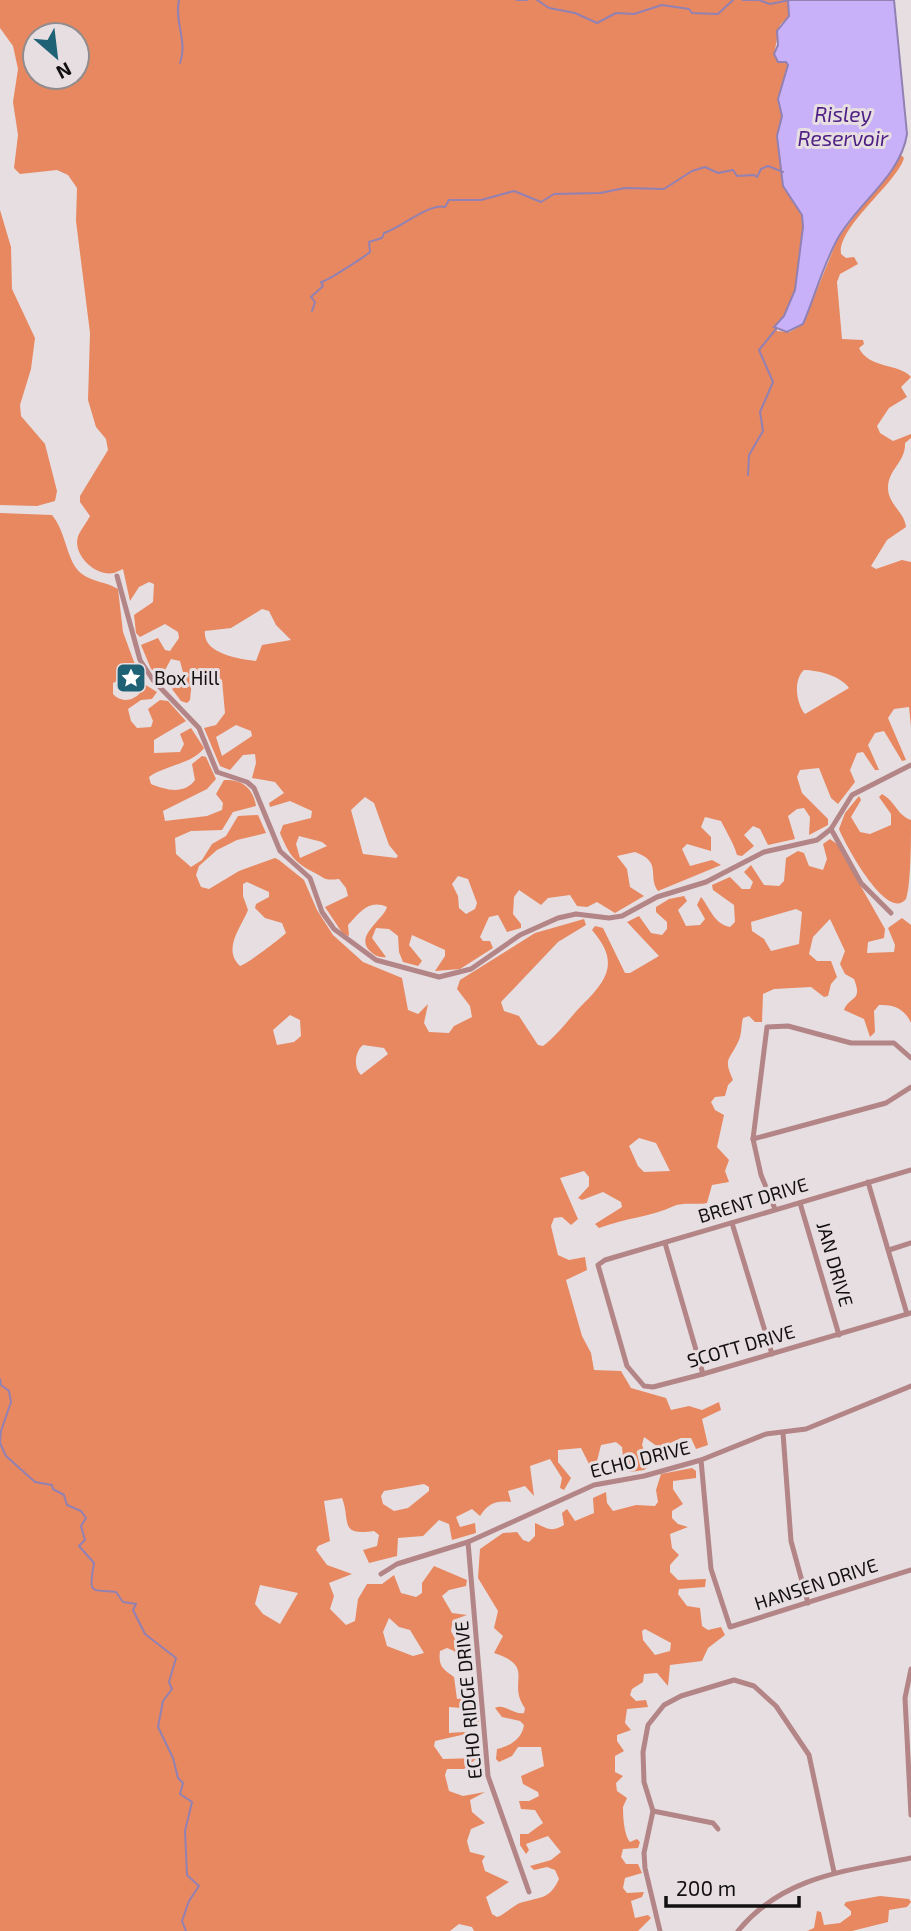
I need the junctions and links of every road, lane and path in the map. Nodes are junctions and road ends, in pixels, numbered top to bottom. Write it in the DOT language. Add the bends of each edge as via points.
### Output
graph roads {
  1 [pos="117,576"];
  2 [pos="911,765"];
  3 [pos="831,829"];
  4 [pos="891,913"];
  5 [pos="911,1058"];
  6 [pos="911,1087"];
  7 [pos="752,1139"];
  8 [pos="911,1170"];
  9 [pos="869,1182"];
  10 [pos="800,1203"];
  11 [pos="775,1209"];
  12 [pos="732,1223"];
  13 [pos="666,1243"];
  14 [pos="911,1243"];
  15 [pos="889,1250"];
  16 [pos="909,1313"];
  17 [pos="615,1327"];
  18 [pos="839,1335"];
  19 [pos="772,1354"];
  20 [pos="702,1374"];
  21 [pos="911,1386"];
  22 [pos="783,1433"];
  23 [pos="701,1460"];
  24 [pos="468,1542"];
  25 [pos="911,1570"];
  26 [pos="382,1574"];
  27 [pos="808,1603"];
  28 [pos="911,1669"];
  29 [pos="653,1811"];
  30 [pos="911,1815"];
  31 [pos="718,1829"];
  32 [pos="911,1858"];
  33 [pos="834,1872"];
  34 [pos="529,1892"];
  35 [pos="660,1931"];
  36 [pos="738,1931"];
  1 -- 3 [label="street" via="146,671 199,727 217,772 251,785 280,851 310,878 334,929 383,963 433,976 459,974 552,920 576,914 622,916 657,897 706,882 764,852 812,842"];
  2 -- 3 [label="street" via="852,795"];
  3 -- 4 [label="street" via="862,883"];
  5 -- 7 [label="street" via="894,1043 851,1043 788,1026 767,1027"];
  6 -- 7 [label="street" via="886,1103"];
  7 -- 11 [label="street"];
  8 -- 9 [label="street, BRENT DRIVE"];
  9 -- 10 [label="street, BRENT DRIVE"];
  9 -- 15 [label="street"];
  10 -- 11 [label="street, BRENT DRIVE"];
  10 -- 18 [label="street, JAN DRIVE"];
  11 -- 12 [label="street, BRENT DRIVE"];
  12 -- 13 [label="street, BRENT DRIVE"];
  12 -- 19 [label="street"];
  13 -- 17 [label="street, BRENT DRIVE" via="598,1265"];
  13 -- 20 [label="street"];
  14 -- 15 [label="street"];
  15 -- 16 [label="street"];
  16 -- 18 [label="street, SCOTT DRIVE"];
  17 -- 20 [label="street, SCOTT DRIVE" via="627,1366 644,1386"];
  18 -- 19 [label="street, SCOTT DRIVE"];
  19 -- 20 [label="street, SCOTT DRIVE"];
  21 -- 22 [label="street, ECHO DRIVE" via="836,1419"];
  22 -- 23 [label="street, ECHO DRIVE" via="745,1441"];
  22 -- 27 [label="street" via="791,1541"];
  23 -- 24 [label="street, ECHO DRIVE" via="594,1485"];
  23 -- 27 [label="street, HANSEN DRIVE" via="711,1569 730,1627"];
  24 -- 26 [label="street, ECHO DRIVE" via="397,1564"];
  24 -- 34 [label="street, ECHO RIDGE DRIVE" via="488,1776"];
  25 -- 27 [label="street, HANSEN DRIVE"];
  28 -- 30 [label="street" via="905,1698"];
  29 -- 31 [label="street"];
  29 -- 33 [label="street" via="642,1767 645,1738 655,1714 681,1696 719,1683 743,1681 766,1695 809,1755"];
  29 -- 35 [label="street" via="644,1860"];
  32 -- 33 [label="street"];
  33 -- 36 [label="street" via="773,1898"];
}
